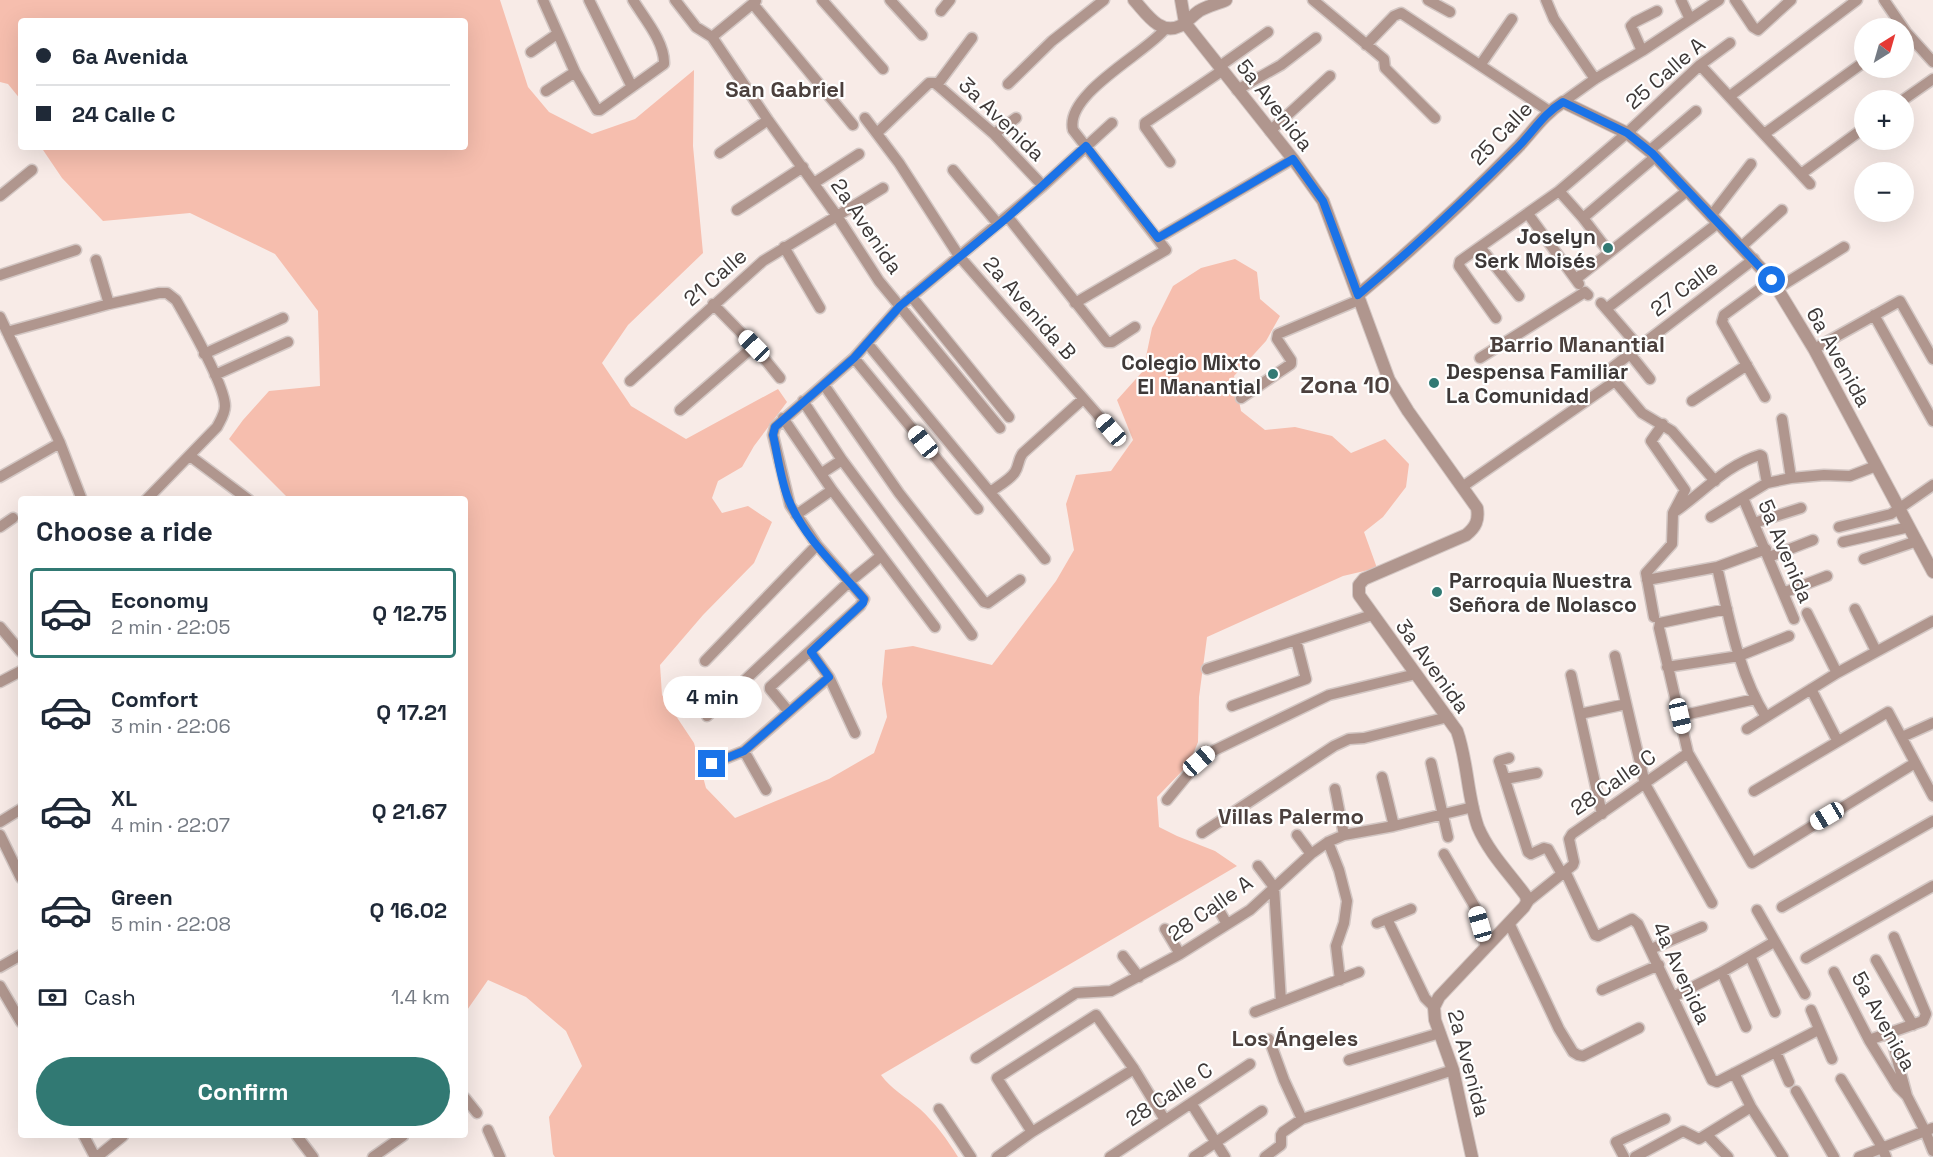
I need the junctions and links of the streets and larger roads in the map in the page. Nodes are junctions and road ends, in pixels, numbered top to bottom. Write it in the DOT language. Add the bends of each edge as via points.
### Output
graph roads {
  1 [pos="543,0"];
  2 [pos="590,0"];
  3 [pos="633,0"];
  4 [pos="675,0"];
  5 [pos="822,0"];
  6 [pos="890,0"];
  7 [pos="950,0"];
  8 [pos="1104,0"];
  9 [pos="1134,0"];
  10 [pos="1181,0"];
  11 [pos="1226,0"];
  12 [pos="1312,0"];
  13 [pos="1428,0"];
  14 [pos="1545,0"];
  15 [pos="1681,0"];
  16 [pos="1719,0"];
  17 [pos="1735,0"];
  18 [pos="1791,0"];
  19 [pos="1857,0"];
  20 [pos="1884,0"];
  21 [pos="750,3"];
  22 [pos="940,11"];
  23 [pos="1657,11"];
  24 [pos="1450,12"];
  25 [pos="1895,18"];
  26 [pos="1512,19"];
  27 [pos="1690,19"];
  28 [pos="1185,23"];
  29 [pos="1165,29"];
  30 [pos="1268,32"];
  31 [pos="557,34"];
  32 [pos="922,35"];
  33 [pos="712,37"];
  34 [pos="972,38"];
  35 [pos="1316,38"];
  36 [pos="1914,42"];
  37 [pos="1730,43"];
  38 [pos="1366,45"];
  39 [pos="1642,51"];
  40 [pos="531,52"];
  41 [pos="1933,62"];
  42 [pos="1480,64"];
  43 [pos="1701,65"];
  44 [pos="1222,68"];
  45 [pos="883,69"];
  46 [pos="1854,69"];
  47 [pos="575,72"];
  48 [pos="1330,76"];
  49 [pos="1595,79"];
  50 [pos="1933,79"];
  51 [pos="935,84"];
  52 [pos="1008,84"];
  53 [pos="632,87"];
  54 [pos="1237,90"];
  55 [pos="546,91"];
  56 [pos="1914,92"];
  57 [pos="1730,96"];
  58 [pos="1563,102"];
  59 [pos="1549,111"];
  60 [pos="1695,111"];
  61 [pos="865,118"];
  62 [pos="1016,118"];
  63 [pos="1435,118"];
  64 [pos="768,120"];
  65 [pos="1112,123"];
  66 [pos="853,125"];
  67 [pos="1270,131"];
  68 [pos="877,133"];
  69 [pos="1627,133"];
  70 [pos="994,134"];
  71 [pos="1764,134"];
  72 [pos="1854,135"];
  73 [pos="1086,146"];
  74 [pos="720,153"];
  75 [pos="859,154"];
  76 [pos="1652,154"];
  77 [pos="1293,159"];
  78 [pos="1170,162"];
  79 [pos="1751,164"];
  80 [pos="803,167"];
  81 [pos="32,170"];
  82 [pos="953,170"];
  83 [pos="1801,174"];
  84 [pos="814,183"];
  85 [pos="1810,184"];
  86 [pos="1043,186"];
  87 [pos="883,188"];
  88 [pos="1559,190"];
  89 [pos="1687,191"];
  90 [pos="0,196"];
  91 [pos="737,210"];
  92 [pos="1782,210"];
  93 [pos="1528,214"];
  94 [pos="837,216"];
  95 [pos="1008,217"];
  96 [pos="1583,218"];
  97 [pos="1714,219"];
  98 [pos="998,224"];
  99 [pos="1158,238"];
  100 [pos="784,247"];
  101 [pos="1480,247"];
  102 [pos="1742,247"];
  103 [pos="1844,247"];
  104 [pos="76,250"];
  105 [pos="1609,252"];
  106 [pos="958,256"];
  107 [pos="1754,259"];
  108 [pos="96,260"];
  109 [pos="0,275"];
  110 [pos="1576,279"];
  111 [pos="1775,284"];
  112 [pos="911,296"];
  113 [pos="1519,296"];
  114 [pos="1359,298"];
  115 [pos="1075,303"];
  116 [pos="109,304"];
  117 [pos="713,304"];
  118 [pos="900,306"];
  119 [pos="820,308"];
  120 [pos="1874,315"];
  121 [pos="0,317"];
  122 [pos="283,318"];
  123 [pos="1496,318"];
  124 [pos="1135,327"];
  125 [pos="8,332"];
  126 [pos="288,342"];
  127 [pos="867,343"];
  128 [pos="754,346"];
  129 [pos="1639,347"];
  130 [pos="1814,349"];
  131 [pos="204,354"];
  132 [pos="1630,354"];
  133 [pos="1932,356"];
  134 [pos="854,358"];
  135 [pos="1480,358"];
  136 [pos="1746,365"];
  137 [pos="215,375"];
  138 [pos="1613,376"];
  139 [pos="780,378"];
  140 [pos="1650,379"];
  141 [pos="630,381"];
  142 [pos="824,386"];
  143 [pos="1241,398"];
  144 [pos="1764,398"];
  145 [pos="1083,399"];
  146 [pos="803,401"];
  147 [pos="1692,401"];
  148 [pos="680,410"];
  149 [pos="1010,417"];
  150 [pos="783,418"];
  151 [pos="1782,419"];
  152 [pos="1933,421"];
  153 [pos="1663,424"];
  154 [pos="1000,428"];
  155 [pos="1111,430"];
  156 [pos="60,443"];
  157 [pos="190,456"];
  158 [pos="842,460"];
  159 [pos="1876,466"];
  160 [pos="3,471"];
  161 [pos="822,473"];
  162 [pos="1791,478"];
  163 [pos="1715,481"];
  164 [pos="1767,483"];
  165 [pos="1462,487"];
  166 [pos="1932,489"];
  167 [pos="832,490"];
  168 [pos="990,492"];
  169 [pos="80,496"];
  170 [pos="150,496"];
  171 [pos="244,496"];
  172 [pos="1743,498"];
  173 [pos="1898,507"];
  174 [pos="978,508"];
  175 [pos="1801,508"];
  176 [pos="1674,513"];
  177 [pos="796,515"];
  178 [pos="1711,517"];
  179 [pos="14,518"];
  180 [pos="1754,523"];
  181 [pos="0,527"];
  182 [pos="1839,527"];
  183 [pos="1909,527"];
  184 [pos="1813,540"];
  185 [pos="1917,541"];
  186 [pos="1843,542"];
  187 [pos="817,545"];
  188 [pos="1767,553"];
  189 [pos="881,556"];
  190 [pos="1045,559"];
  191 [pos="1864,559"];
  192 [pos="1717,567"];
  193 [pos="1933,572"];
  194 [pos="1827,576"];
  195 [pos="1020,580"];
  196 [pos="1647,580"];
  197 [pos="849,582"];
  198 [pos="1359,585"];
  199 [pos="1783,593"];
  200 [pos="1727,609"];
  201 [pos="1855,609"];
  202 [pos="1807,613"];
  203 [pos="1372,615"];
  204 [pos="1794,619"];
  205 [pos="1656,621"];
  206 [pos="1933,621"];
  207 [pos="0,627"];
  208 [pos="935,627"];
  209 [pos="972,635"];
  210 [pos="1789,636"];
  211 [pos="1296,640"];
  212 [pos="18,648"];
  213 [pos="1876,651"];
  214 [pos="811,652"];
  215 [pos="1614,656"];
  216 [pos="1739,656"];
  217 [pos="705,661"];
  218 [pos="1668,667"];
  219 [pos="1207,669"];
  220 [pos="18,673"];
  221 [pos="1837,673"];
  222 [pos="1416,674"];
  223 [pos="1571,675"];
  224 [pos="829,677"];
  225 [pos="0,682"];
  226 [pos="1811,689"];
  227 [pos="1755,699"];
  228 [pos="1626,704"];
  229 [pos="1232,706"];
  230 [pos="789,712"];
  231 [pos="1580,714"];
  232 [pos="707,716"];
  233 [pos="1680,716"];
  234 [pos="1448,717"];
  235 [pos="1766,717"];
  236 [pos="1933,723"];
  237 [pos="1747,729"];
  238 [pos="855,733"];
  239 [pos="1902,737"];
  240 [pos="1837,740"];
  241 [pos="740,753"];
  242 [pos="1688,753"];
  243 [pos="1509,758"];
  244 [pos="1431,763"];
  245 [pos="1916,763"];
  246 [pos="712,764"];
  247 [pos="1537,773"];
  248 [pos="1382,777"];
  249 [pos="1505,779"];
  250 [pos="1645,784"];
  251 [pos="1335,789"];
  252 [pos="766,790"];
  253 [pos="1754,791"];
  254 [pos="1933,796"];
  255 [pos="1167,800"];
  256 [pos="1473,807"];
  257 [pos="18,811"];
  258 [pos="1602,814"];
  259 [pos="1442,816"];
  260 [pos="1933,821"];
  261 [pos="0,822"];
  262 [pos="1394,826"];
  263 [pos="1202,833"];
  264 [pos="0,835"];
  265 [pos="1297,835"];
  266 [pos="1344,835"];
  267 [pos="1448,837"];
  268 [pos="1328,842"];
  269 [pos="1311,854"];
  270 [pos="1444,854"];
  271 [pos="1258,866"];
  272 [pos="18,872"];
  273 [pos="1564,873"];
  274 [pos="1933,886"];
  275 [pos="1274,887"];
  276 [pos="1527,902"];
  277 [pos="1712,903"];
  278 [pos="1216,905"];
  279 [pos="1782,907"];
  280 [pos="1411,909"];
  281 [pos="1757,910"];
  282 [pos="1509,923"];
  283 [pos="1227,924"];
  284 [pos="1702,927"];
  285 [pos="1165,929"];
  286 [pos="1894,937"];
  287 [pos="1774,942"];
  288 [pos="1486,947"];
  289 [pos="1651,949"];
  290 [pos="1180,954"];
  291 [pos="1123,956"];
  292 [pos="18,957"];
  293 [pos="1750,957"];
  294 [pos="1806,958"];
  295 [pos="1876,960"];
  296 [pos="1659,965"];
  297 [pos="0,968"];
  298 [pos="1359,972"];
  299 [pos="1722,972"];
  300 [pos="1834,972"];
  301 [pos="1139,977"];
  302 [pos="1340,980"];
  303 [pos="0,986"];
  304 [pos="1602,990"];
  305 [pos="1804,994"];
  306 [pos="1673,997"];
  307 [pos="1281,1002"];
  308 [pos="1434,1007"];
  309 [pos="1811,1010"];
  310 [pos="1255,1012"];
  311 [pos="1775,1012"];
  312 [pos="18,1017"];
  313 [pos="1913,1024"];
  314 [pos="1746,1027"];
  315 [pos="1639,1028"];
  316 [pos="1818,1030"];
  317 [pos="1440,1033"];
  318 [pos="1890,1033"];
  319 [pos="1269,1039"];
  320 [pos="1869,1040"];
  321 [pos="1776,1052"];
  322 [pos="976,1058"];
  323 [pos="1832,1059"];
  324 [pos="1349,1060"];
  325 [pos="1250,1064"];
  326 [pos="1134,1069"];
  327 [pos="1453,1070"];
  328 [pos="1734,1073"];
  329 [pos="1841,1079"];
  330 [pos="1907,1096"];
  331 [pos="468,1102"];
  332 [pos="1191,1103"];
  333 [pos="1751,1107"];
  334 [pos="939,1109"];
  335 [pos="1262,1111"];
  336 [pos="477,1113"];
  337 [pos="1302,1119"];
  338 [pos="1665,1119"];
  339 [pos="1165,1120"];
  340 [pos="1929,1129"];
  341 [pos="488,1130"];
  342 [pos="1032,1132"];
  343 [pos="1707,1135"];
  344 [pos="85,1138"];
  345 [pos="120,1138"];
  346 [pos="299,1138"];
  347 [pos="384,1140"];
  348 [pos="1216,1143"];
  349 [pos="1933,1151"];
  350 [pos="1884,1152"];
  351 [pos="1621,1156"];
  352 [pos="96,1157"];
  353 [pos="313,1157"];
  354 [pos="373,1157"];
  355 [pos="500,1157"];
  356 [pos="971,1157"];
  357 [pos="997,1157"];
  358 [pos="1110,1157"];
  359 [pos="1194,1157"];
  360 [pos="1225,1157"];
  361 [pos="1265,1157"];
  362 [pos="1472,1157"];
  363 [pos="1635,1157"];
  364 [pos="1728,1157"];
  365 [pos="1783,1157"];
  366 [pos="1834,1157"];
  367 [pos="1859,1157"];
  1 -- 31 [label="street"];
  2 -- 53 [label="street"];
  3 -- 53 [label="street" via="656,36 664,64"];
  4 -- 33 [label="street, 2a Avenida" via="690,21"];
  5 -- 45 [label="street"];
  6 -- 32 [label="street"];
  7 -- 22 [label="street"];
  8 -- 52 [label="street" via="1052,41"];
  9 -- 29 [label="street"];
  10 -- 28 [label="street, 5a Avenida"];
  11 -- 28 [label="street" via="1199,11"];
  12 -- 38 [label="street"];
  13 -- 24 [label="street"];
  14 -- 49 [label="street"];
  15 -- 27 [label="street"];
  16 -- 27 [label="street, 25 Calle"];
  17 -- 18 [label="street" via="1758,30"];
  19 -- 57 [label="street"];
  20 -- 25 [label="street"];
  21 -- 33 [label="street"];
  21 -- 66 [label="street"];
  23 -- 39 [label="street" via="1631,26"];
  26 -- 42 [label="street"];
  27 -- 39 [label="street, 25 Calle"];
  28 -- 29 [label="street"];
  28 -- 44 [label="street, 5a Avenida"];
  29 -- 73 [label="street" via="1157,39 1104,76 1080,105 1072,126"];
  30 -- 44 [label="street"];
  31 -- 40 [label="street"];
  31 -- 47 [label="street"];
  33 -- 64 [label="street, 2a Avenida"];
  34 -- 51 [label="street"];
  35 -- 54 [label="street" via="1281,65"];
  36 -- 41 [label="street"];
  37 -- 43 [label="street, 25 Calle A"];
  38 -- 42 [label="street" via="1401,14"];
  38 -- 63 [label="street" via="1384,59 1385,68"];
  39 -- 49 [label="street, 25 Calle"];
  42 -- 59 [label="street"];
  43 -- 57 [label="street"];
  43 -- 69 [label="street, 25 Calle A"];
  44 -- 54 [label="street, 5a Avenida"];
  44 -- 78 [label="street" via="1145,123 1144,128"];
  46 -- 71 [label="street"];
  47 -- 53 [label="street" via="597,110"];
  47 -- 55 [label="street"];
  48 -- 67 [label="street"];
  49 -- 58 [label="street, 25 Calle"];
  50 -- 56 [label="street"];
  51 -- 68 [label="street"];
  51 -- 70 [label="street, 3a Avenida"];
  54 -- 67 [label="street, 5a Avenida"];
  57 -- 71 [label="street"];
  58 -- 59 [label="street, 25 Calle"];
  58 -- 69 [label="street, 6a Avenida"];
  59 -- 114 [label="street, 25 Calle" via="1518,146"];
  60 -- 76 [label="street"];
  61 -- 68 [label="street, 2a Avenida B"];
  62 -- 70 [label="street"];
  64 -- 74 [label="street"];
  64 -- 80 [label="street, 2a Avenida"];
  65 -- 73 [label="street"];
  67 -- 77 [label="street, 5a Avenida"];
  68 -- 106 [label="street, 2a Avenida B"];
  69 -- 76 [label="street, 6a Avenida"];
  69 -- 88 [label="street, 25 Calle A"];
  70 -- 86 [label="street, 3a Avenida"];
  71 -- 83 [label="street"];
  72 -- 83 [label="street"];
  73 -- 86 [label="street"];
  73 -- 99 [label="street"];
  75 -- 84 [label="street"];
  76 -- 89 [label="street, 6a Avenida"];
  76 -- 96 [label="street"];
  77 -- 99 [label="street"];
  77 -- 114 [label="street, 5a Avenida" via="1323,201"];
  79 -- 97 [label="street"];
  80 -- 84 [label="street, 2a Avenida"];
  80 -- 91 [label="street"];
  81 -- 90 [label="street"];
  82 -- 98 [label="street"];
  83 -- 85 [label="street"];
  84 -- 94 [label="street, 2a Avenida"];
  86 -- 95 [label="street"];
  87 -- 94 [label="street, 21 Calle"];
  88 -- 93 [label="street, 25 Calle A"];
  88 -- 96 [label="street"];
  89 -- 97 [label="street, 6a Avenida"];
  89 -- 105 [label="street"];
  92 -- 102 [label="street"];
  93 -- 101 [label="street, 25 Calle A"];
  93 -- 110 [label="street"];
  94 -- 100 [label="street, 21 Calle"];
  94 -- 118 [label="street, 2a Avenida"];
  95 -- 98 [label="street"];
  95 -- 115 [label="street"];
  96 -- 105 [label="street"];
  97 -- 102 [label="street, 6a Avenida"];
  97 -- 129 [label="street" via="1604,306"];
  98 -- 106 [label="street"];
  99 -- 115 [label="street" via="1165,252"];
  100 -- 117 [label="street, 21 Calle"];
  100 -- 119 [label="street"];
  101 -- 113 [label="street"];
  101 -- 123 [label="street, 25 Calle A" via="1460,261 1459,266"];
  102 -- 107 [label="street, 6a Avenida"];
  103 -- 111 [label="street"];
  104 -- 109 [label="street"];
  105 -- 110 [label="street"];
  106 -- 112 [label="street"];
  106 -- 145 [label="street, 2a Avenida B"];
  107 -- 111 [label="street, 6a Avenida"];
  107 -- 129 [label="street, 27 Calle"];
  108 -- 116 [label="street"];
  110 -- 135 [label="street" via="1587,294"];
  111 -- 130 [label="street, 6a Avenida"];
  111 -- 136 [label="street" via="1724,315 1722,322"];
  112 -- 118 [label="street"];
  112 -- 149 [label="street"];
  114 -- 143 [label="street, 25 Calle" via="1276,336 1292,362"];
  114 -- 165 [label="street, 5a Avenida" via="1389,380"];
  115 -- 124 [label="street" via="1109,343"];
  116 -- 125 [label="street"];
  116 -- 131 [label="street" via="167,293 177,300"];
  117 -- 128 [label="street"];
  117 -- 141 [label="street, 21 Calle"];
  118 -- 127 [label="street"];
  118 -- 154 [label="street, 2a Avenida"];
  120 -- 130 [label="street"];
  120 -- 133 [label="street" via="1901,302"];
  120 -- 152 [label="street"];
  121 -- 125 [label="street"];
  122 -- 131 [label="street"];
  125 -- 156 [label="street"];
  126 -- 137 [label="street"];
  127 -- 134 [label="street"];
  127 -- 168 [label="street"];
  128 -- 139 [label="street"];
  128 -- 148 [label="street"];
  129 -- 132 [label="street, 27 Calle"];
  130 -- 159 [label="street, 6a Avenida"];
  131 -- 137 [label="street"];
  132 -- 138 [label="street, 27 Calle" via="1613,367"];
  132 -- 140 [label="street"];
  134 -- 142 [label="street"];
  134 -- 174 [label="street"];
  136 -- 144 [label="street"];
  136 -- 147 [label="street"];
  137 -- 157 [label="street" via="225,405 223,415"];
  138 -- 153 [label="street" via="1642,413"];
  138 -- 165 [label="street, 27 Calle"];
  142 -- 146 [label="street"];
  142 -- 195 [label="street" via="899,493 986,603"];
  145 -- 155 [label="street, 2a Avenida B"];
  145 -- 168 [label="street" via="1023,453 1013,475"];
  146 -- 150 [label="street"];
  146 -- 158 [label="street"];
  150 -- 161 [label="street"];
  150 -- 177 [label="street" via="773,431 788,500"];
  151 -- 162 [label="street"];
  153 -- 163 [label="street"];
  153 -- 176 [label="street" via="1651,439 1685,490"];
  156 -- 160 [label="street"];
  156 -- 169 [label="street"];
  157 -- 170 [label="street"];
  157 -- 171 [label="street"];
  158 -- 161 [label="street"];
  158 -- 209 [label="street"];
  159 -- 162 [label="street" via="1850,476"];
  159 -- 173 [label="street, 6a Avenida"];
  161 -- 167 [label="street"];
  162 -- 164 [label="street"];
  163 -- 164 [label="street" via="1741,461 1760,455"];
  163 -- 176 [label="street"];
  164 -- 172 [label="street"];
  165 -- 198 [label="street, 5a Avenida" via="1478,516 1477,524 1466,535 1364,579"];
  166 -- 173 [label="street"];
  167 -- 177 [label="street"];
  167 -- 189 [label="street"];
  168 -- 190 [label="street"];
  172 -- 178 [label="street"];
  172 -- 180 [label="street, 5a Avenida"];
  173 -- 182 [label="street" via="1891,514"];
  173 -- 183 [label="street, 6a Avenida"];
  175 -- 180 [label="street"];
  176 -- 196 [label="street" via="1672,544 1647,570"];
  177 -- 187 [label="street"];
  179 -- 181 [label="street"];
  180 -- 188 [label="street, 5a Avenida"];
  183 -- 185 [label="street, 6a Avenida"];
  183 -- 186 [label="street"];
  184 -- 188 [label="street"];
  185 -- 191 [label="street"];
  185 -- 193 [label="street, 6a Avenida"];
  187 -- 197 [label="street"];
  187 -- 217 [label="street"];
  188 -- 192 [label="street"];
  188 -- 199 [label="street, 5a Avenida"];
  189 -- 197 [label="street"];
  189 -- 208 [label="street"];
  192 -- 196 [label="street"];
  192 -- 200 [label="street"];
  194 -- 199 [label="street"];
  196 -- 205 [label="street"];
  197 -- 214 [label="street" via="864,599 863,603"];
  197 -- 232 [label="street"];
  198 -- 203 [label="street, 3a Avenida" via="1359,595"];
  199 -- 204 [label="street, 5a Avenida"];
  200 -- 205 [label="street"];
  200 -- 216 [label="street"];
  201 -- 213 [label="street"];
  202 -- 221 [label="street, 5a Avenida"];
  203 -- 211 [label="street"];
  203 -- 222 [label="street, 3a Avenida"];
  205 -- 218 [label="street"];
  206 -- 213 [label="street"];
  207 -- 212 [label="street"];
  210 -- 216 [label="street"];
  211 -- 219 [label="street"];
  211 -- 229 [label="street" via="1306,679"];
  213 -- 221 [label="street"];
  214 -- 224 [label="street"];
  214 -- 230 [label="street" via="770,687"];
  215 -- 228 [label="street"];
  216 -- 218 [label="street"];
  216 -- 227 [label="street"];
  218 -- 233 [label="street"];
  220 -- 225 [label="street"];
  221 -- 226 [label="street"];
  222 -- 234 [label="street, 3a Avenida"];
  222 -- 255 [label="street" via="1329,695 1215,750 1199,761"];
  223 -- 231 [label="street"];
  224 -- 230 [label="street"];
  224 -- 238 [label="street"];
  226 -- 235 [label="street"];
  226 -- 240 [label="street"];
  227 -- 233 [label="street"];
  227 -- 235 [label="street"];
  228 -- 231 [label="street"];
  228 -- 250 [label="street"];
  230 -- 241 [label="street"];
  231 -- 258 [label="street"];
  233 -- 242 [label="street"];
  234 -- 256 [label="street, 3a Avenida" via="1462,745"];
  234 -- 263 [label="street" via="1334,746"];
  235 -- 237 [label="street"];
  236 -- 239 [label="street"];
  239 -- 240 [label="street" via="1890,714 1884,712"];
  239 -- 245 [label="street"];
  240 -- 253 [label="street"];
  241 -- 246 [label="street"];
  241 -- 252 [label="street"];
  242 -- 245 [label="street" via="1752,862"];
  242 -- 250 [label="street, 28 Calle C"];
  243 -- 249 [label="street" via="1499,761"];
  244 -- 259 [label="street"];
  245 -- 254 [label="street"];
  247 -- 249 [label="street"];
  248 -- 262 [label="street"];
  249 -- 273 [label="street" via="1528,852 1548,849"];
  250 -- 258 [label="street, 28 Calle C"];
  250 -- 277 [label="street"];
  251 -- 266 [label="street"];
  256 -- 259 [label="street, 28 Calle A"];
  256 -- 276 [label="street, 3a Avenida" via="1491,850"];
  257 -- 261 [label="street"];
  258 -- 273 [label="street, 28 Calle C" via="1572,834 1569,840 1574,862"];
  259 -- 262 [label="street, 28 Calle A"];
  259 -- 267 [label="street"];
  260 -- 279 [label="street"];
  262 -- 266 [label="street, 28 Calle A"];
  264 -- 272 [label="street"];
  265 -- 269 [label="street"];
  266 -- 268 [label="street, 28 Calle A"];
  268 -- 269 [label="street, 28 Calle A"];
  268 -- 302 [label="street" via="1347,901 1336,946"];
  269 -- 275 [label="street, 28 Calle A"];
  270 -- 288 [label="street" via="1475,907"];
  271 -- 275 [label="street"];
  273 -- 276 [label="street"];
  273 -- 289 [label="street, 4a Avenida" via="1598,936 1632,919"];
  274 -- 294 [label="street"];
  275 -- 283 [label="street, 28 Calle A" via="1250,910"];
  275 -- 307 [label="street"];
  276 -- 282 [label="street"];
  278 -- 283 [label="street"];
  280 -- 308 [label="street, 2a Avenida" via="1382,921 1425,998"];
  281 -- 287 [label="street"];
  282 -- 288 [label="street"];
  282 -- 315 [label="street" via="1573,1052 1583,1056"];
  283 -- 290 [label="street, 28 Calle A"];
  284 -- 289 [label="street"];
  285 -- 290 [label="street"];
  286 -- 313 [label="street" via="1926,1014 1923,1021"];
  287 -- 293 [label="street"];
  287 -- 305 [label="street"];
  288 -- 308 [label="street"];
  289 -- 296 [label="street, 4a Avenida"];
  290 -- 301 [label="street, 28 Calle A"];
  291 -- 301 [label="street"];
  292 -- 297 [label="street"];
  293 -- 299 [label="street"];
  293 -- 311 [label="street"];
  295 -- 313 [label="street"];
  296 -- 304 [label="street"];
  296 -- 306 [label="street, 4a Avenida"];
  298 -- 302 [label="street"];
  299 -- 306 [label="street"];
  299 -- 314 [label="street"];
  300 -- 320 [label="street, 5a Avenida"];
  301 -- 322 [label="street, 28 Calle A" via="1111,991 1076,993"];
  302 -- 307 [label="street"];
  303 -- 312 [label="street"];
  306 -- 328 [label="street, 4a Avenida" via="1712,1080 1717,1082"];
  307 -- 310 [label="street"];
  308 -- 317 [label="street, 2a Avenida"];
  309 -- 316 [label="street"];
  313 -- 318 [label="street"];
  316 -- 321 [label="street"];
  316 -- 323 [label="street"];
  317 -- 324 [label="street"];
  317 -- 327 [label="street, 2a Avenida"];
  318 -- 320 [label="street"];
  318 -- 330 [label="street"];
  319 -- 337 [label="street"];
  320 -- 330 [label="street, 5a Avenida"];
  321 -- 328 [label="street"];
  321 -- 366 [label="street"];
  325 -- 332 [label="street, 28 Calle C"];
  326 -- 339 [label="street"];
  326 -- 342 [label="street"];
  326 -- 342 [label="street" via="1096,1015 997,1078"];
  327 -- 337 [label="street"];
  327 -- 362 [label="street, 2a Avenida"];
  328 -- 333 [label="street"];
  329 -- 350 [label="street"];
  330 -- 340 [label="street, 5a Avenida"];
  331 -- 336 [label="street"];
  332 -- 339 [label="street, 28 Calle C"];
  332 -- 348 [label="street"];
  333 -- 343 [label="street"];
  333 -- 365 [label="street"];
  334 -- 356 [label="street"];
  335 -- 348 [label="street"];
  337 -- 361 [label="street" via="1283,1132 1281,1145"];
  338 -- 351 [label="street" via="1616,1142"];
  339 -- 358 [label="street, 28 Calle C"];
  340 -- 349 [label="street, 5a Avenida"];
  340 -- 350 [label="street"];
  341 -- 355 [label="street"];
  342 -- 357 [label="street"];
  343 -- 363 [label="street" via="1695,1139 1683,1131"];
  343 -- 364 [label="street"];
  344 -- 352 [label="street"];
  345 -- 352 [label="street"];
  346 -- 353 [label="street"];
  347 -- 354 [label="street"];
  348 -- 359 [label="street"];
  348 -- 360 [label="street"];
  350 -- 367 [label="street"];
}
